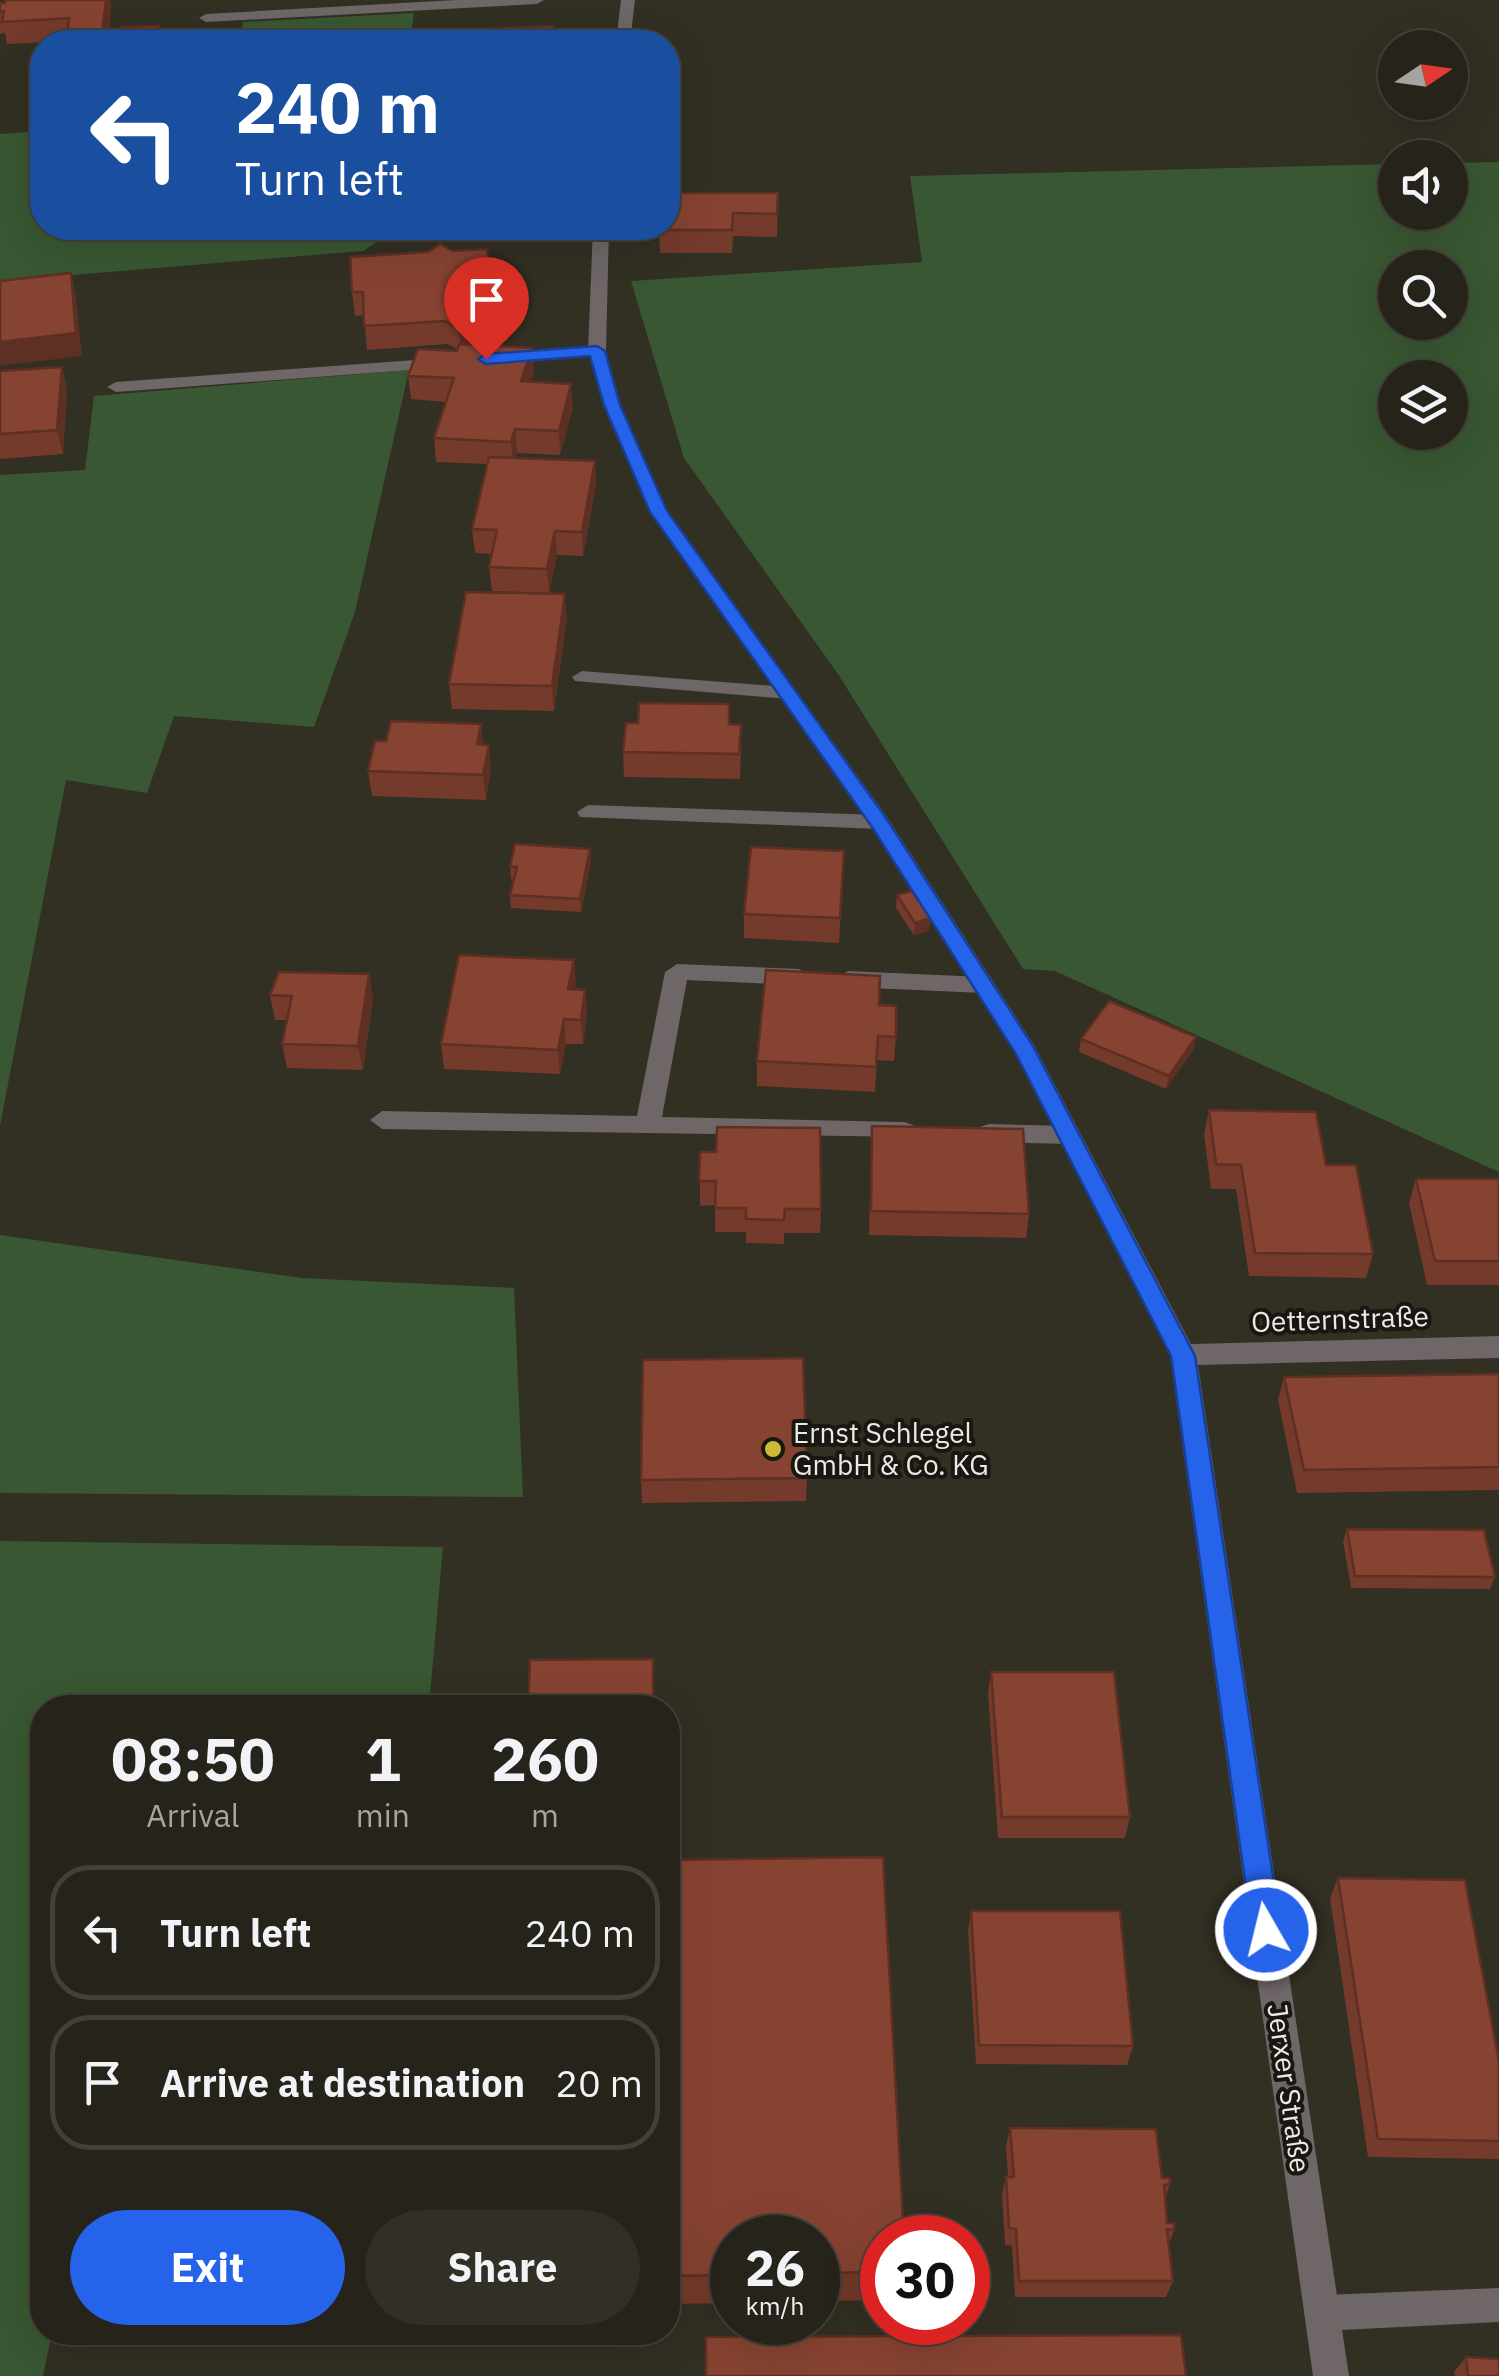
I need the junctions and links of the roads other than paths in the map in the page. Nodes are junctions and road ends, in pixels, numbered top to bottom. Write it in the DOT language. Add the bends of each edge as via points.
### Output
graph roads {
  1 [pos="537,0"];
  2 [pos="628,0"];
  3 [pos="206,18"];
  4 [pos="624,30"];
  5 [pos="601,240"];
  6 [pos="597,351"];
  7 [pos="116,388"];
  8 [pos="582,677"];
  9 [pos="788,693"];
  10 [pos="588,812"];
  11 [pos="879,822"];
  12 [pos="984,985"];
  13 [pos="382,1120"];
  14 [pos="648,1124"];
  15 [pos="935,1132"];
  16 [pos="974,1132"];
  17 [pos="1069,1135"];
  18 [pos="1499,1346"];
  19 [pos="1183,1356"];
  20 [pos="1499,2305"];
  21 [pos="1322,2313"];
  22 [pos="1330,2376"];
  1 -- 3 [label="street"];
  2 -- 4 [label="street"];
  5 -- 6 [label="street, Jerxer Straße"];
  6 -- 7 [label="street"];
  6 -- 9 [label="street, Jerxer Straße" via="612,405 658,512"];
  8 -- 9 [label="street"];
  9 -- 11 [label="street, Jerxer Straße"];
  10 -- 11 [label="street"];
  11 -- 12 [label="street, Jerxer Straße"];
  12 -- 14 [label="street" via="677,972"];
  12 -- 17 [label="street, Jerxer Straße"];
  13 -- 14 [label="street"];
  14 -- 15 [label="street"];
  16 -- 17 [label="street"];
  17 -- 19 [label="street, Jerxer Straße"];
  18 -- 19 [label="street, Oetternstraße"];
  19 -- 21 [label="street, Jerxer Straße"];
  20 -- 21 [label="street"];
  21 -- 22 [label="street, Jerxer Straße"];
}
